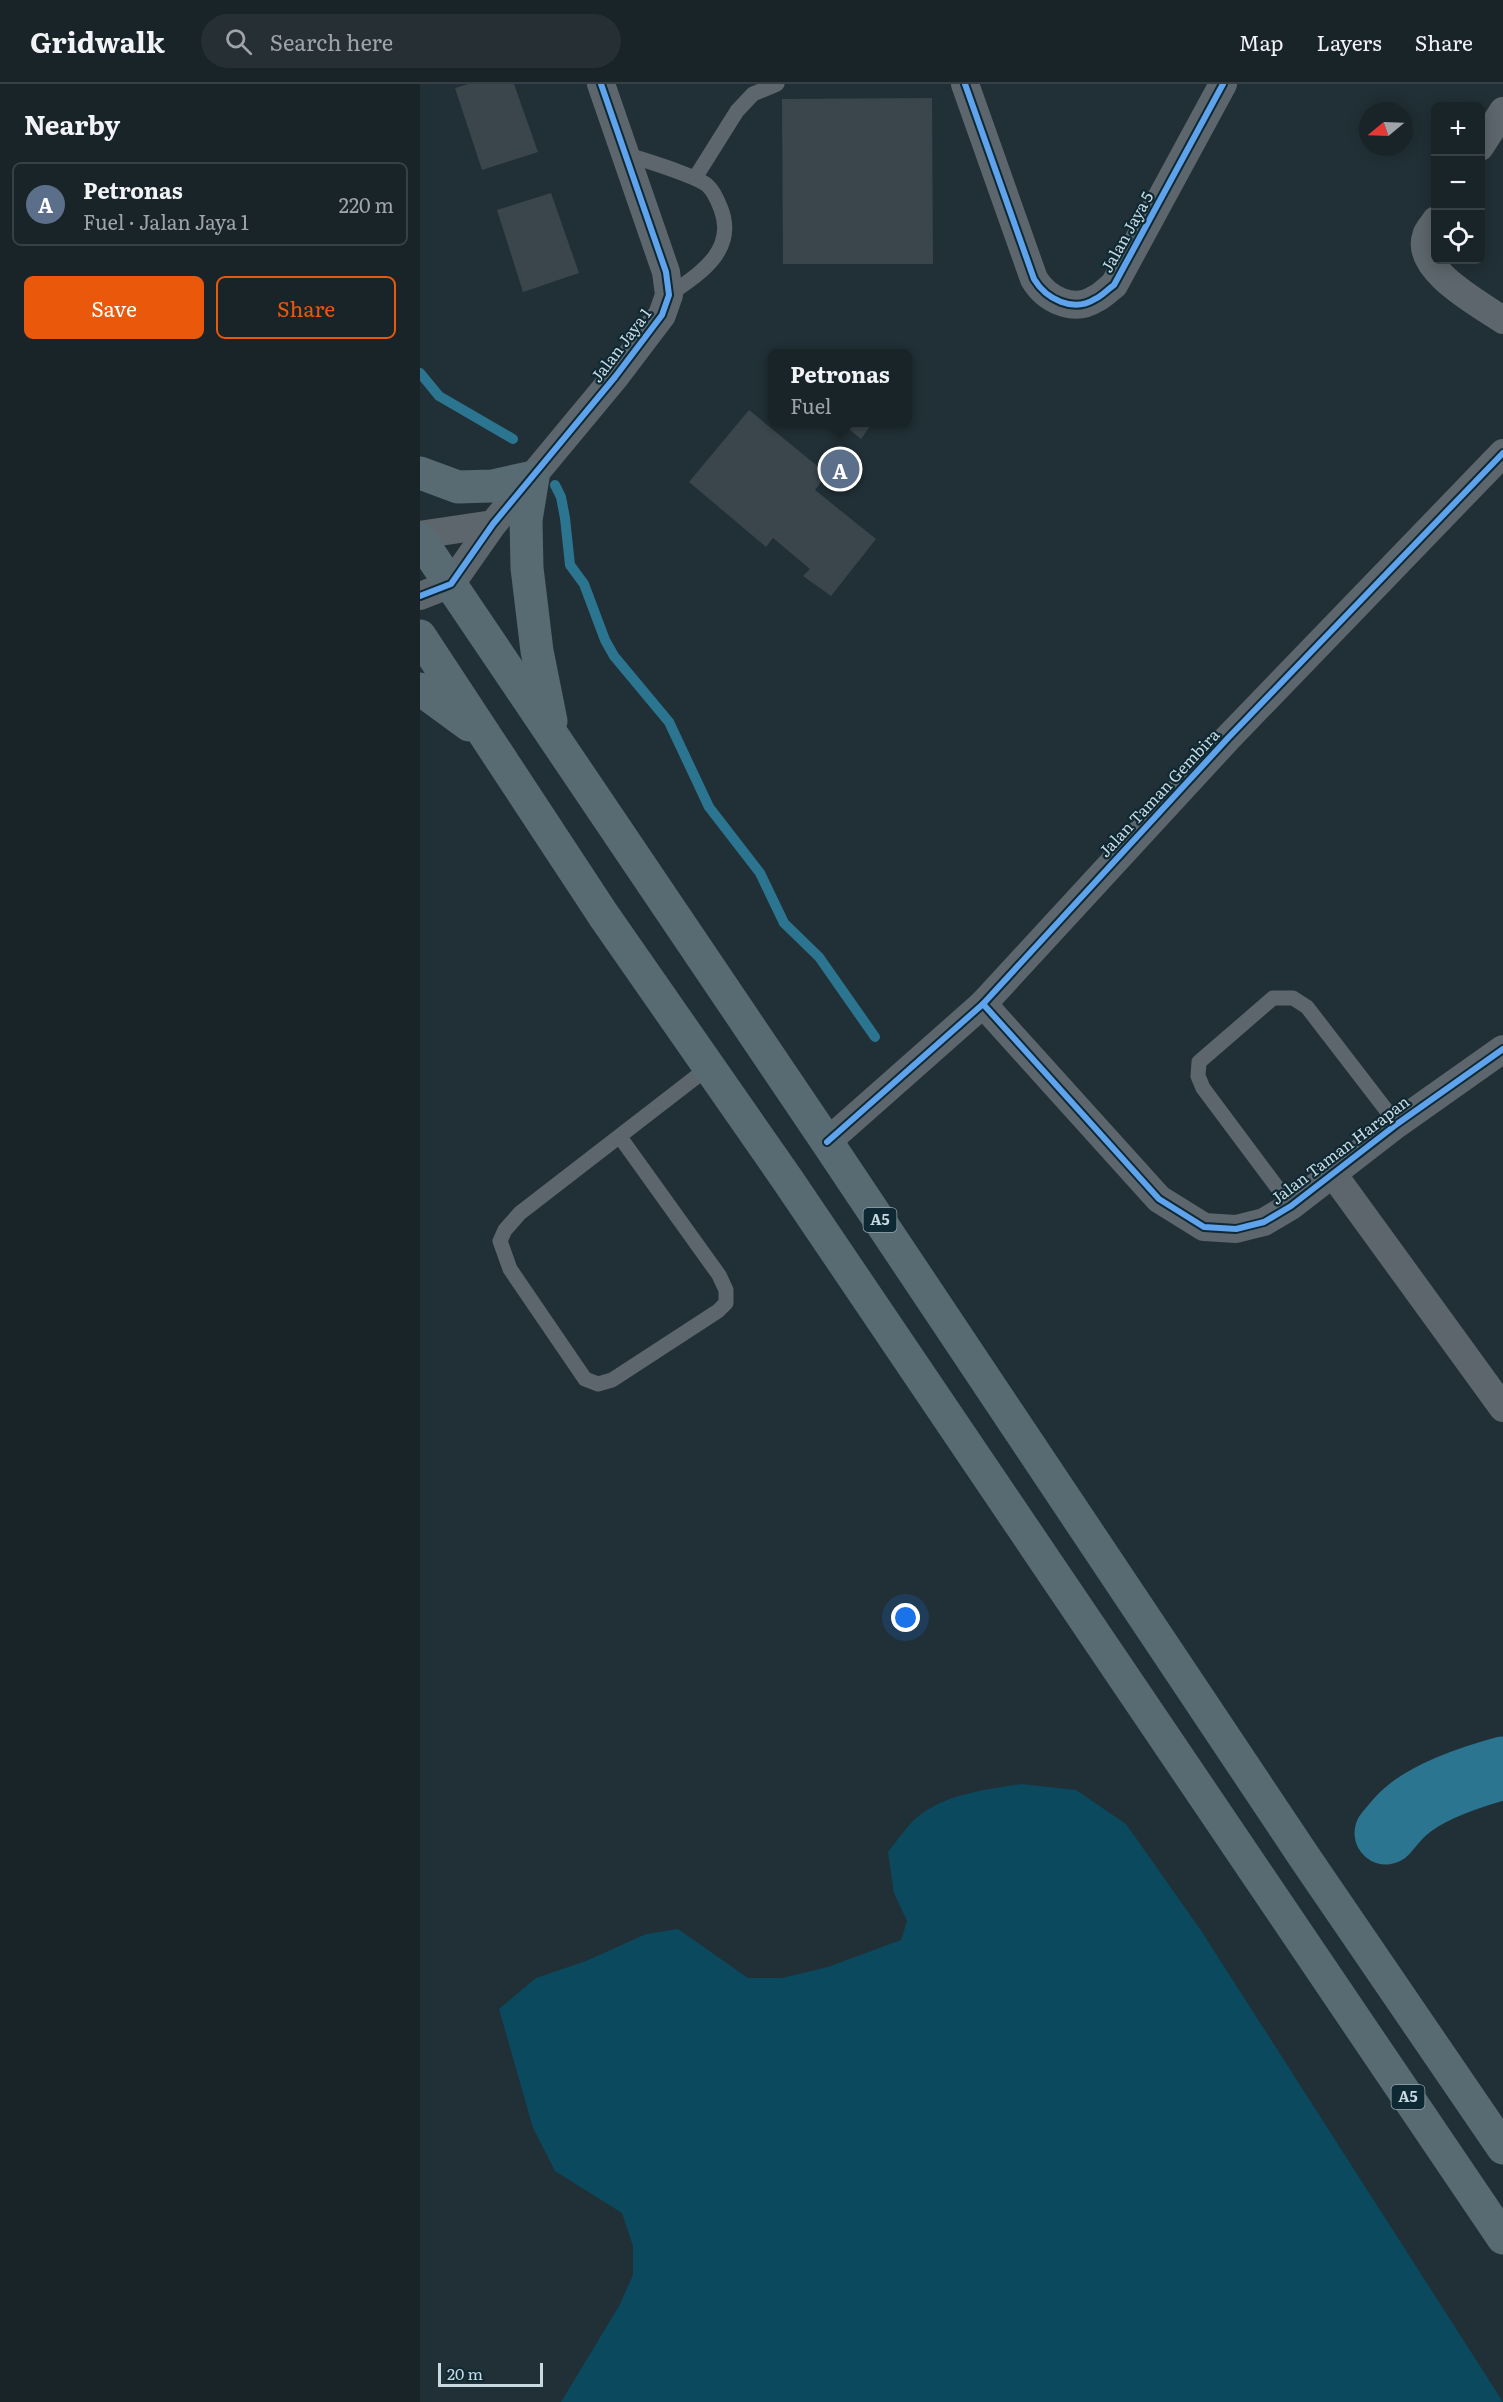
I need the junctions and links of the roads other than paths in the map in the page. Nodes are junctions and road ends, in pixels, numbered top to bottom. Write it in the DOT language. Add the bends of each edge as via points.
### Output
graph roads {
  1 [pos="601,84"];
  2 [pos="777,84"];
  3 [pos="965,84"];
  4 [pos="1223,84"];
  5 [pos="1503,111"];
  6 [pos="1485,139"];
  7 [pos="626,154"];
  8 [pos="695,178"];
  9 [pos="1431,227"];
  10 [pos="669,295"];
  11 [pos="1503,320"];
  12 [pos="1503,453"];
  13 [pos="420,473"];
  14 [pos="532,477"];
  15 [pos="493,524"];
  16 [pos="420,537"];
  17 [pos="452,584"];
  18 [pos="420,596"];
  19 [pos="420,636"];
  20 [pos="420,689"];
  21 [pos="555,737"];
  22 [pos="488,739"];
  23 [pos="983,1004"];
  24 [pos="1503,1048"];
  25 [pos="709,1067"];
  26 [pos="1397,1124"];
  27 [pos="620,1137"];
  28 [pos="827,1142"];
  29 [pos="1333,1174"];
  30 [pos="1291,1206"];
  31 [pos="1503,1408"];
  32 [pos="1503,2148"];
  33 [pos="1503,2238"];
  1 -- 7 [label="street"];
  2 -- 8 [label="lane" via="753,94 737,111"];
  3 -- 4 [label="street, Jalan Jaya 5" via="1034,279 1049,297 1069,305 1093,301 1114,285"];
  5 -- 6 [label="street"];
  7 -- 8 [label="lane"];
  7 -- 10 [label="street" via="666,272"];
  8 -- 10 [label="lane" via="708,186 717,200 724,217 724,234 719,254"];
  9 -- 11 [label="street" via="1425,236 1430,263 1450,284"];
  10 -- 14 [label="street, Jalan Jaya 1" via="662,315"];
  12 -- 23 [label="street, Jalan Taman Gembira" via="1228,738"];
  13 -- 14 [label="highway" via="458,487 492,486"];
  14 -- 15 [label="street, Jalan Jaya 1"];
  14 -- 21 [label="highway" via="526,520 527,568 537,651"];
  15 -- 16 [label="street"];
  15 -- 17 [label="street, Jalan Jaya 1"];
  16 -- 17 [label="highway, A5"];
  17 -- 18 [label="street"];
  17 -- 21 [label="highway, A5"];
  19 -- 22 [label="highway, A5"];
  20 -- 22 [label="highway"];
  21 -- 28 [label="highway, A5"];
  22 -- 25 [label="highway, A5"];
  23 -- 28 [label="street, Jalan Taman Gembira"];
  23 -- 30 [label="street, Jalan Taman Harapan" via="1160,1198 1204,1227 1236,1229 1264,1222"];
  24 -- 26 [label="street, Jalan Taman Harapan"];
  25 -- 27 [label="lane"];
  25 -- 33 [label="highway, A5"];
  26 -- 29 [label="street, Jalan Taman Harapan"];
  26 -- 30 [label="lane" via="1307,1007 1293,998 1274,998 1198,1062 1198,1076 1210,1098"];
  27 -- 27 [label="lane" via="719,1275 726,1290 726,1303 612,1380 598,1384 585,1379 578,1370 510,1269 500,1241 520,1214"];
  28 -- 32 [label="highway, A5"];
  29 -- 30 [label="street, Jalan Taman Harapan"];
  29 -- 31 [label="street"];
}
